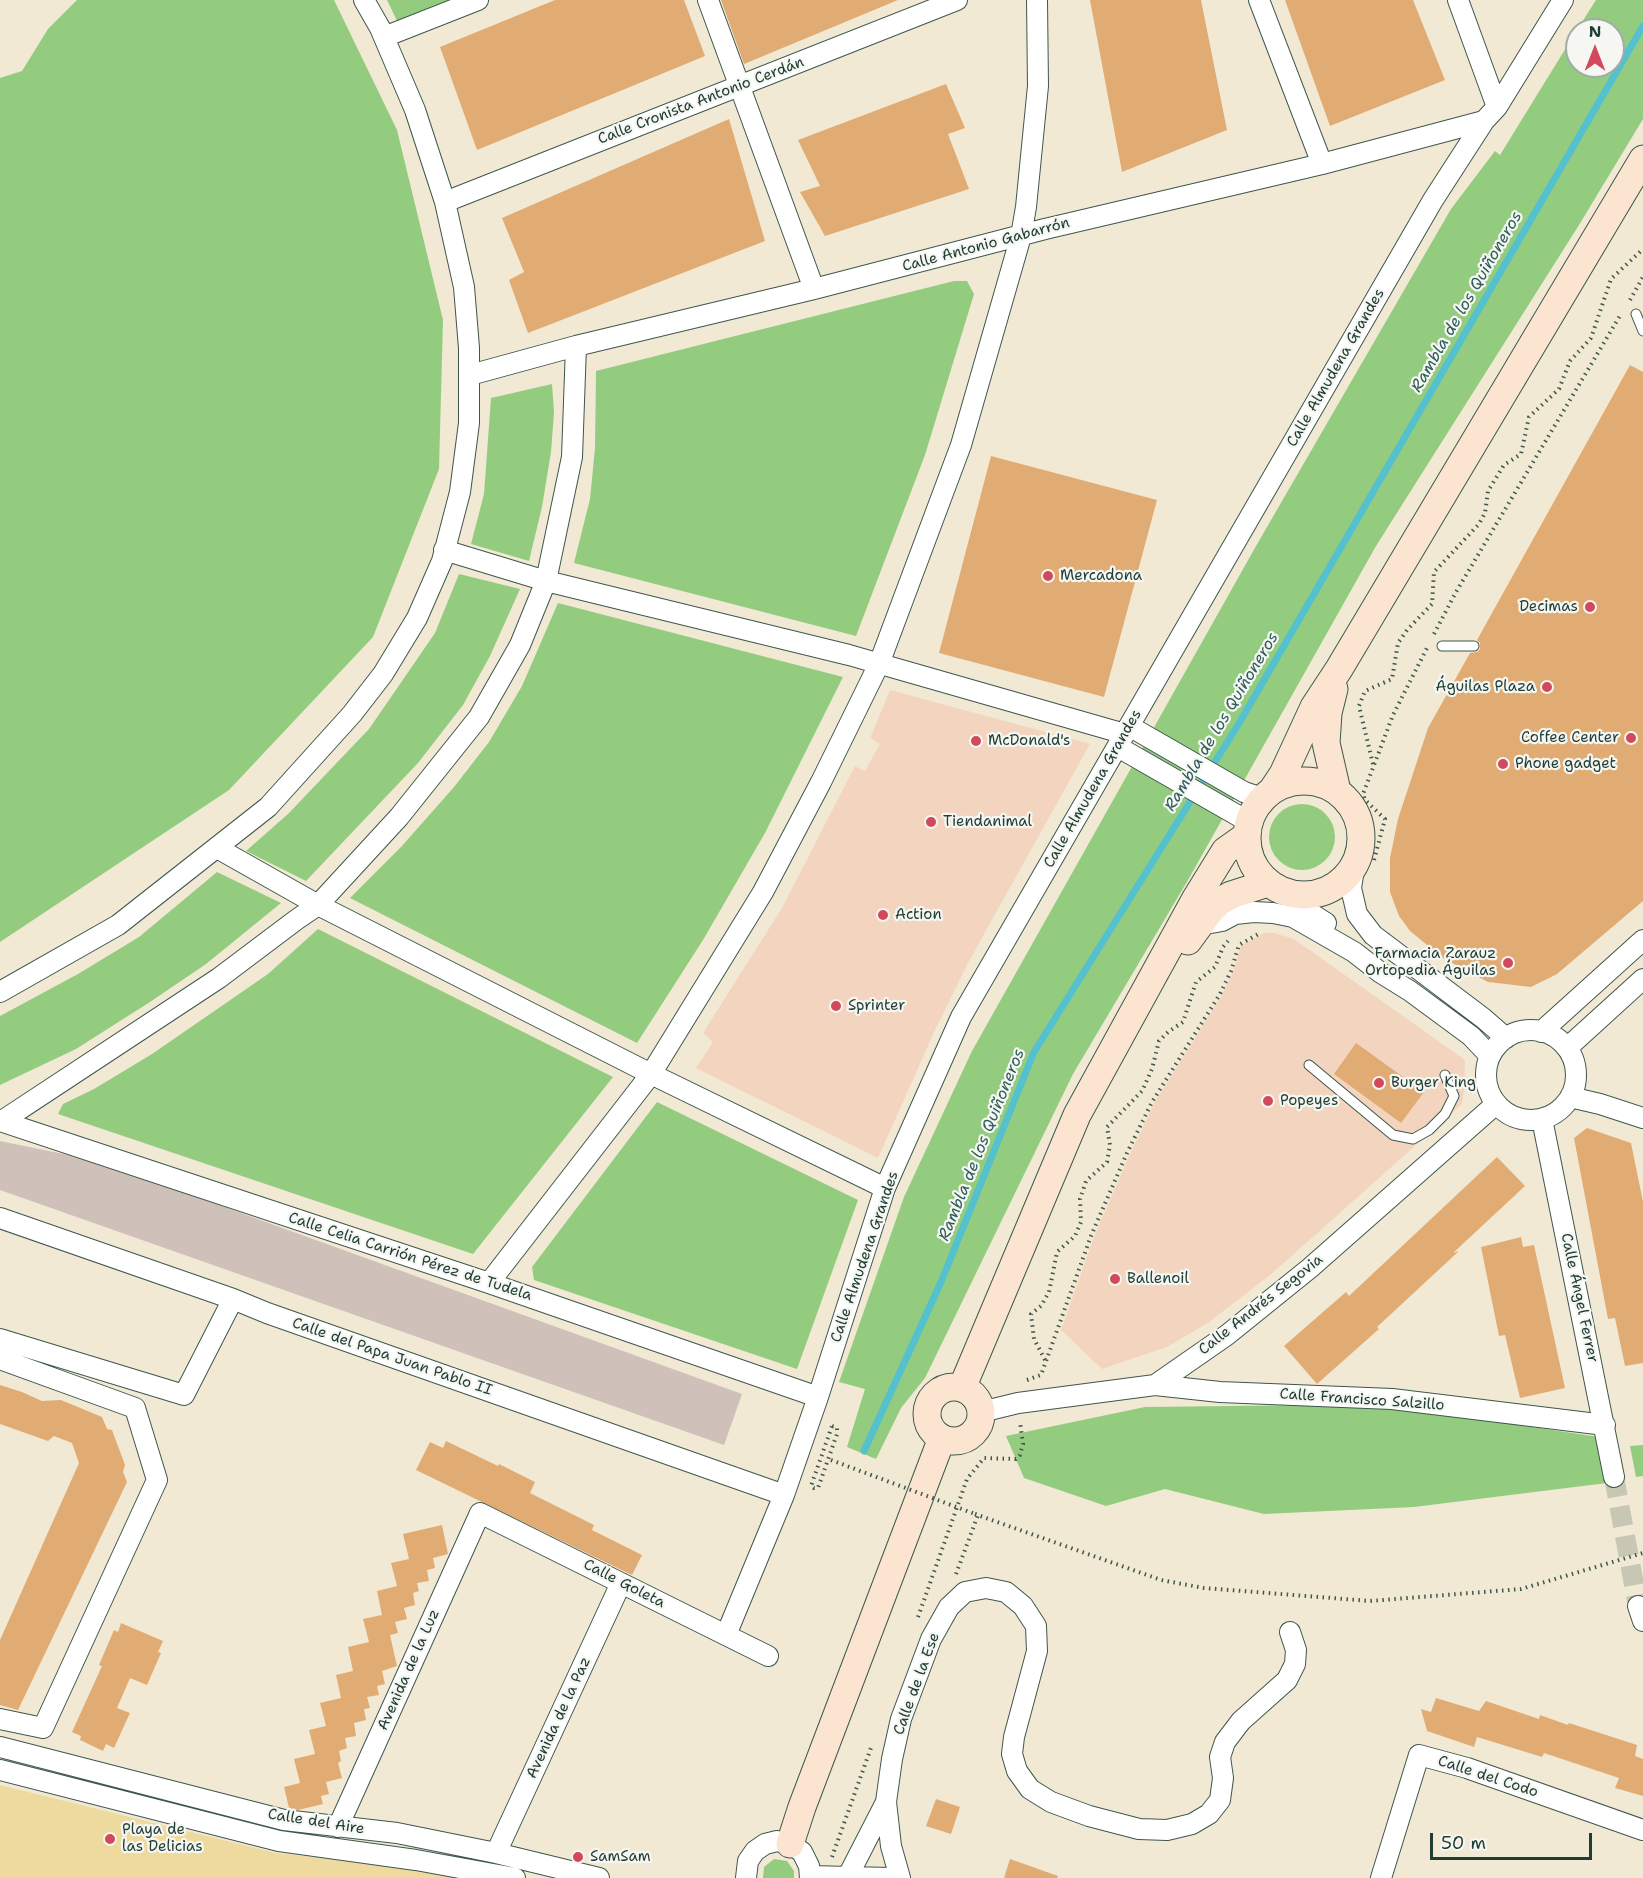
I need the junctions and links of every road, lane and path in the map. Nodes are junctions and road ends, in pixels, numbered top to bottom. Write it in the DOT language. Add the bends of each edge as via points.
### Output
graph roads {
  1 [pos="364,0"];
  2 [pos="478,0"];
  3 [pos="708,0"];
  4 [pos="957,0"];
  5 [pos="1037,0"];
  6 [pos="1259,0"];
  7 [pos="1458,0"];
  8 [pos="1563,0"];
  9 [pos="384,37"];
  10 [pos="741,86"];
  11 [pos="1490,114"];
  12 [pos="1643,159"];
  13 [pos="1322,164"];
  14 [pos="445,202"];
  15 [pos="1021,236"];
  16 [pos="1643,249"];
  17 [pos="1643,277"];
  18 [pos="814,289"];
  19 [pos="1628,303"];
  20 [pos="1622,314"];
  21 [pos="1635,314"];
  22 [pos="1643,331"];
  23 [pos="576,346"];
  24 [pos="470,375"];
  25 [pos="444,550"];
  26 [pos="546,581"];
  27 [pos="1442,646"];
  28 [pos="1474,646"];
  29 [pos="879,664"];
  30 [pos="1339,669"];
  31 [pos="1124,736"];
  32 [pos="1373,764"];
  33 [pos="1337,791"];
  34 [pos="1268,794"];
  35 [pos="1247,829"];
  36 [pos="217,848"];
  37 [pos="1364,865"];
  38 [pos="1275,887"];
  39 [pos="318,905"];
  40 [pos="1200,925"];
  41 [pos="1261,933"];
  42 [pos="1229,940"];
  43 [pos="1643,940"];
  44 [pos="1354,952"];
  45 [pos="1643,979"];
  46 [pos="0,992"];
  47 [pos="1134,1011"];
  48 [pos="1541,1032"];
  49 [pos="1506,1038"];
  50 [pos="1567,1048"];
  51 [pos="1490,1056"];
  52 [pos="1309,1065"];
  53 [pos="651,1074"];
  54 [pos="1445,1076"];
  55 [pos="1570,1097"];
  56 [pos="1496,1104"];
  57 [pos="1643,1118"];
  58 [pos="1542,1119"];
  59 [pos="1,1121"];
  60 [pos="885,1188"];
  61 [pos="2,1223"];
  62 [pos="489,1283"];
  63 [pos="233,1299"];
  64 [pos="0,1339"];
  65 [pos="0,1359"];
  66 [pos="1045,1360"];
  67 [pos="1155,1385"];
  68 [pos="962,1388"];
  69 [pos="818,1397"];
  70 [pos="1018,1403"];
  71 [pos="981,1412"];
  72 [pos="1605,1425"];
  73 [pos="942,1438"];
  74 [pos="829,1460"];
  75 [pos="1614,1477"];
  76 [pos="784,1495"];
  77 [pos="480,1512"];
  78 [pos="976,1514"];
  79 [pos="1643,1553"];
  80 [pos="958,1567"];
  81 [pos="621,1583"];
  82 [pos="1290,1632"];
  83 [pos="726,1635"];
  84 [pos="768,1656"];
  85 [pos="0,1719"];
  86 [pos="0,1747"];
  87 [pos="0,1770"];
  88 [pos="886,1802"];
  89 [pos="338,1827"];
  90 [pos="1643,1830"];
  91 [pos="790,1844"];
  92 [pos="496,1853"];
  93 [pos="848,1876"];
  94 [pos="810,1877"];
  95 [pos="515,1878"];
  96 [pos="599,1878"];
  97 [pos="746,1878"];
  98 [pos="890,1878"];
  99 [pos="900,1878"];
  100 [pos="1381,1878"];
  1 -- 9 [label="street"];
  2 -- 9 [label="street"];
  3 -- 10 [label="street"];
  4 -- 10 [label="street, Calle Cronista Antonio Cerdán"];
  5 -- 15 [label="street" via="1038,86"];
  6 -- 13 [label="street"];
  7 -- 11 [label="street"];
  8 -- 11 [label="street, Calle Almudena Grandes"];
  9 -- 14 [label="street" via="415,110"];
  10 -- 14 [label="street, Calle Cronista Antonio Cerdán"];
  10 -- 18 [label="street"];
  11 -- 13 [label="street, Calle Antonio Gabarrón"];
  11 -- 31 [label="street, Calle Almudena Grandes" via="1433,200"];
  12 -- 30 [label="main road"];
  13 -- 15 [label="street, Calle Antonio Gabarrón"];
  14 -- 24 [label="street" via="464,287"];
  15 -- 18 [label="street, Calle Antonio Gabarrón"];
  15 -- 29 [label="street" via="962,444"];
  16 -- 32 [label="path" via="1611,279 1591,338 1570,361 1559,389 1529,417 1521,454 1504,465 1488,491 1479,524 1434,572 1432,604 1398,644 1392,679 1365,691 1359,706"];
  17 -- 19 [label="path"];
  18 -- 23 [label="street, Calle Antonio Gabarrón"];
  20 -- 32 [label="path" via="1456,592"];
  21 -- 22 [label="lane"];
  23 -- 24 [label="street, Calle Antonio Gabarrón"];
  23 -- 26 [label="street" via="572,457"];
  24 -- 25 [label="street" via="469,423 460,492"];
  25 -- 26 [label="street"];
  25 -- 36 [label="street" via="417,618 383,674 268,807"];
  26 -- 29 [label="street"];
  26 -- 39 [label="street" via="520,645 478,717 399,817"];
  27 -- 28 [label="lane"];
  29 -- 31 [label="street"];
  29 -- 53 [label="street" via="763,892"];
  30 -- 33 [label="main road" via="1328,713 1326,743"];
  30 -- 34 [label="main road" via="1314,707 1283,774"];
  31 -- 34 [label="street" via="1205,770 1244,792"];
  31 -- 35 [label="street"];
  31 -- 60 [label="street, Calle Almudena Grandes" via="962,1017"];
  32 -- 37 [label="path" via="1362,794 1385,823"];
  33 -- 34 [label="main road" via="1305,781 1289,782"];
  33 -- 37 [label="main road" via="1349,803 1360,827"];
  34 -- 35 [label="main road" via="1255,808"];
  35 -- 38 [label="main road" via="1248,854"];
  35 -- 47 [label="main road" via="1225,851"];
  36 -- 39 [label="street"];
  36 -- 46 [label="street" via="118,925"];
  37 -- 38 [label="main road" via="1326,890 1307,894"];
  37 -- 49 [label="street" via="1351,888 1357,914 1373,935"];
  38 -- 40 [label="main road" via="1231,895 1219,902"];
  38 -- 44 [label="street" via="1349,940"];
  39 -- 53 [label="street"];
  39 -- 59 [label="street" via="219,978"];
  40 -- 44 [label="street" via="1235,914 1273,913 1293,917"];
  40 -- 47 [label="main road"];
  41 -- 66 [label="path" via="1239,945 1220,994 1142,1122 1091,1236"];
  42 -- 66 [label="path" via="1215,967 1196,982 1184,1022 1159,1041 1142,1090 1107,1127 1107,1162 1086,1181 1080,1199 1082,1222 1075,1236 1057,1252 1049,1292 1031,1314 1034,1339"];
  43 -- 48 [label="street"];
  44 -- 51 [label="street" via="1471,1036"];
  45 -- 50 [label="street"];
  47 -- 68 [label="main road" via="1077,1115"];
  48 -- 49 [label="street" via="1521,1031"];
  48 -- 50 [label="street" via="1555,1037"];
  49 -- 51 [label="street"];
  50 -- 55 [label="street" via="1576,1075"];
  51 -- 56 [label="street" via="1486,1086"];
  52 -- 54 [label="lane" via="1393,1135 1413,1139 1445,1114 1454,1096"];
  53 -- 60 [label="street"];
  53 -- 62 [label="street"];
  55 -- 57 [label="street"];
  55 -- 58 [label="street" via="1560,1110"];
  56 -- 58 [label="street" via="1517,1118"];
  56 -- 67 [label="street, Calle Andrés Segovia" via="1310,1268 1227,1335"];
  58 -- 72 [label="street, Calle Ángel Ferrer"];
  59 -- 62 [label="street, Calle Celia Carrión Pérez de Tudela"];
  60 -- 69 [label="street, Calle Almudena Grandes"];
  61 -- 63 [label="street, Calle del Papa Juan Pablo II"];
  62 -- 69 [label="street, Calle Celia Carrión Pérez de Tudela"];
  63 -- 64 [label="street" via="184,1395"];
  63 -- 76 [label="street, Calle del Papa Juan Pablo II"];
  65 -- 85 [label="street" via="135,1408 157,1480 43,1728"];
  66 -- 70 [label="path" via="1041,1375 1023,1381"];
  67 -- 70 [label="street, Calle Andrés Segovia"];
  67 -- 72 [label="street, Calle Francisco Salzillo" via="1220,1392 1392,1399"];
  68 -- 71 [label="main road" via="976,1398"];
  68 -- 73 [label="main road" via="940,1391 928,1406 929,1425"];
  69 -- 76 [label="street, Calle Almudena Grandes"];
  70 -- 71 [label="street, Calle Andrés Segovia"];
  71 -- 73 [label="main road" via="979,1425 970,1436 955,1441"];
  72 -- 75 [label="street, Calle Ángel Ferrer"];
  73 -- 91 [label="main road"];
  74 -- 74 [label="path" via="818,1488 814,1488 811,1486 835,1426 837,1434"];
  74 -- 78 [label="path, bridge"];
  76 -- 83 [label="street, Calle Almudena Grandes"];
  77 -- 81 [label="street, Calle Goleta"];
  77 -- 89 [label="street, Avenida de la Luz"];
  78 -- 79 [label="path" via="1161,1580 1204,1588 1370,1601 1521,1589"];
  78 -- 80 [label="path"];
  81 -- 83 [label="street, Calle Goleta"];
  81 -- 92 [label="street, Avenida de la Paz"];
  82 -- 88 [label="street, Calle de la Ese" via="1296,1650 1295,1664 1287,1680 1241,1721 1225,1742 1220,1757 1220,1800 1209,1814 1192,1824 1167,1830 1139,1829 1051,1802 1030,1789 1017,1772 1012,1754 1014,1737 1036,1651 1036,1626 1023,1606 1006,1592 986,1588 965,1592 950,1607 931,1639 901,1719"];
  83 -- 84 [label="street, Calle Goleta"];
  86 -- 89 [label="street, Calle del Aire" via="284,1820"];
  87 -- 95 [label="street" via="279,1841"];
  88 -- 93 [label="street, Calle de la Ese"];
  88 -- 99 [label="street, Calle de la Ese" via="891,1846"];
  89 -- 92 [label="street, Calle del Aire" via="397,1833"];
  90 -- 100 [label="street, Calle del Codo" via="1419,1755"];
  91 -- 94 [label="street" via="806,1858"];
  91 -- 97 [label="street" via="777,1841 760,1847 748,1861"];
  92 -- 96 [label="street, Calle del Aire"];
  93 -- 94 [label="street"];
  93 -- 98 [label="street"];
}
